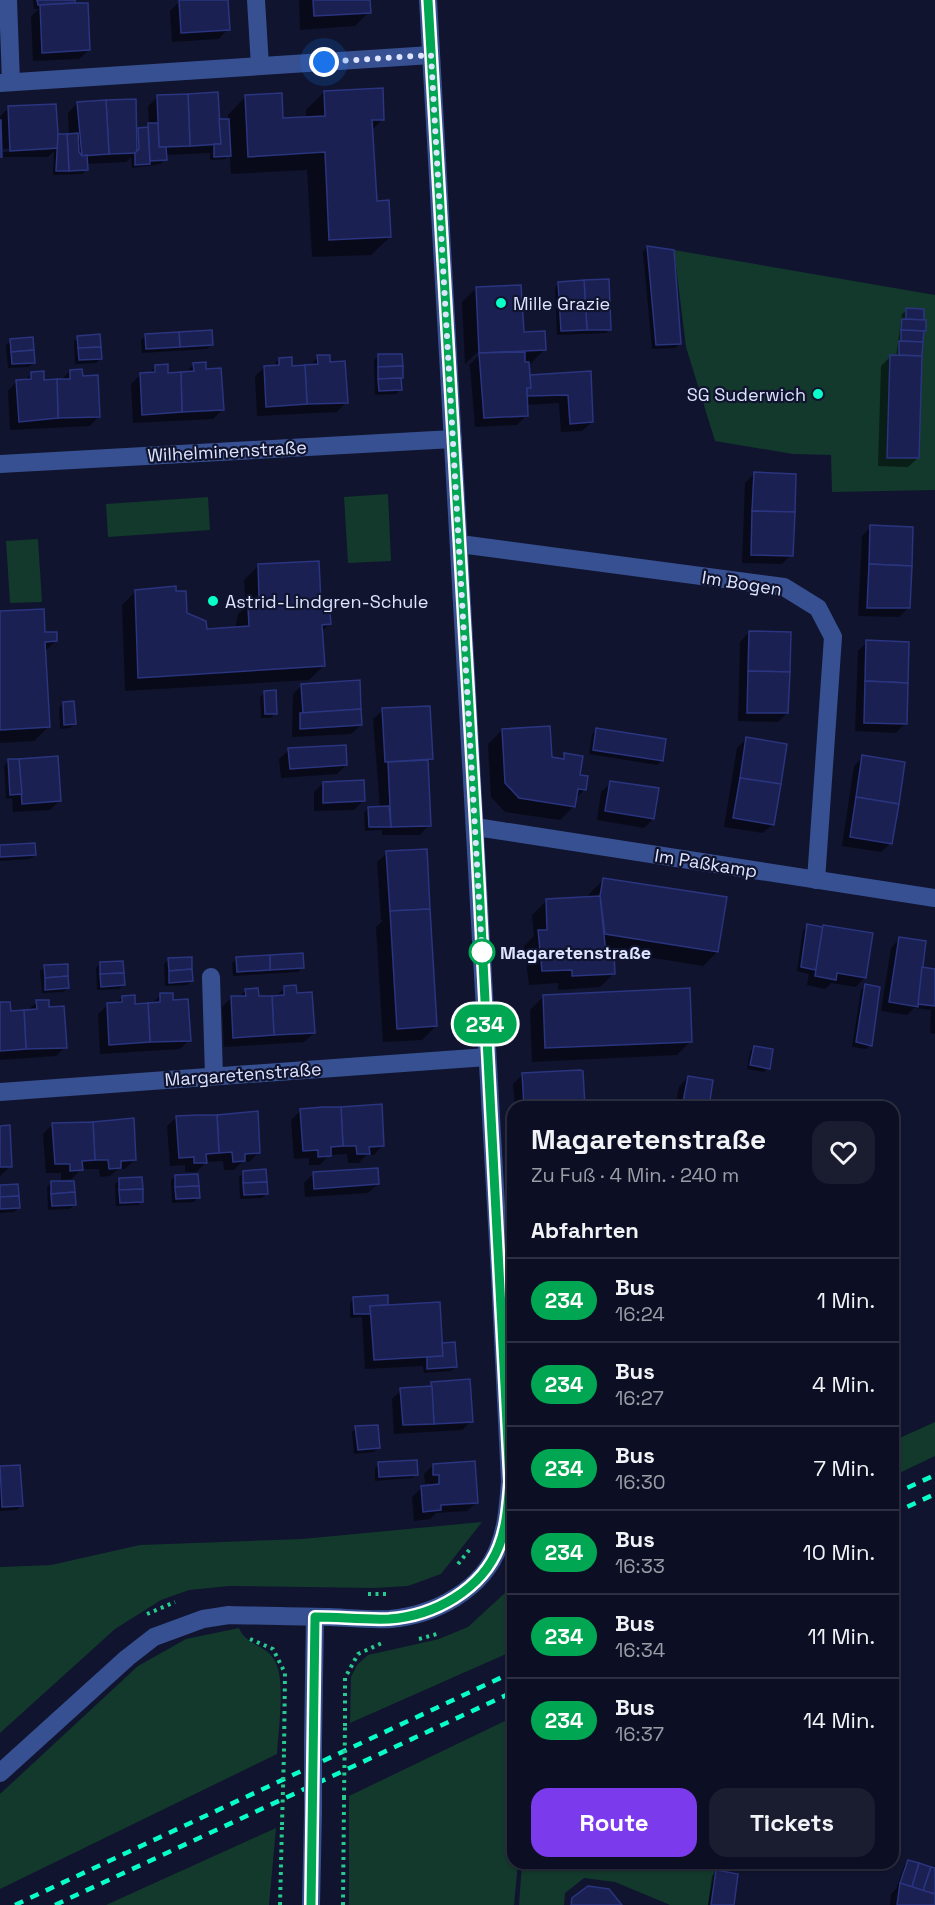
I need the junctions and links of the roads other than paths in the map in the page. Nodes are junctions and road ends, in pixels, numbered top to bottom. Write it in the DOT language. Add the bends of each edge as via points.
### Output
graph roads {
  1 [pos="8,0"];
  2 [pos="256,0"];
  3 [pos="428,0"];
  4 [pos="431,55"];
  5 [pos="260,66"];
  6 [pos="6,83"];
  7 [pos="453,439"];
  8 [pos="0,464"];
  9 [pos="459,544"];
  10 [pos="476,827"];
  11 [pos="816,880"];
  12 [pos="935,898"];
  13 [pos="211,977"];
  14 [pos="487,1057"];
  15 [pos="214,1076"];
  16 [pos="0,1092"];
  17 [pos="507,1427"];
  18 [pos="507,1515"];
  19 [pos="315,1617"];
  20 [pos="0,1773"];
  21 [pos="311,1905"];
  1 -- 6 [label="street"];
  2 -- 5 [label="street"];
  3 -- 4 [label="street"];
  4 -- 5 [label="street"];
  4 -- 7 [label="street"];
  5 -- 6 [label="street"];
  7 -- 8 [label="street, Wilhelminenstraße"];
  7 -- 9 [label="street"];
  9 -- 10 [label="street"];
  9 -- 11 [label="street, Im Bogen" via="784,587 818,609 833,637"];
  10 -- 11 [label="street, Im Paßkamp"];
  10 -- 14 [label="street"];
  11 -- 12 [label="street, Im Paßkamp"];
  13 -- 15 [label="street"];
  14 -- 15 [label="street, Margaretenstraße"];
  14 -- 17 [label="street"];
  15 -- 16 [label="street, Margaretenstraße"];
  18 -- 19 [label="street" via="499,1547 486,1569 445,1604 390,1619"];
  19 -- 20 [label="street" via="229,1615 203,1619 154,1638"];
  19 -- 21 [label="street, bridge"];
}
